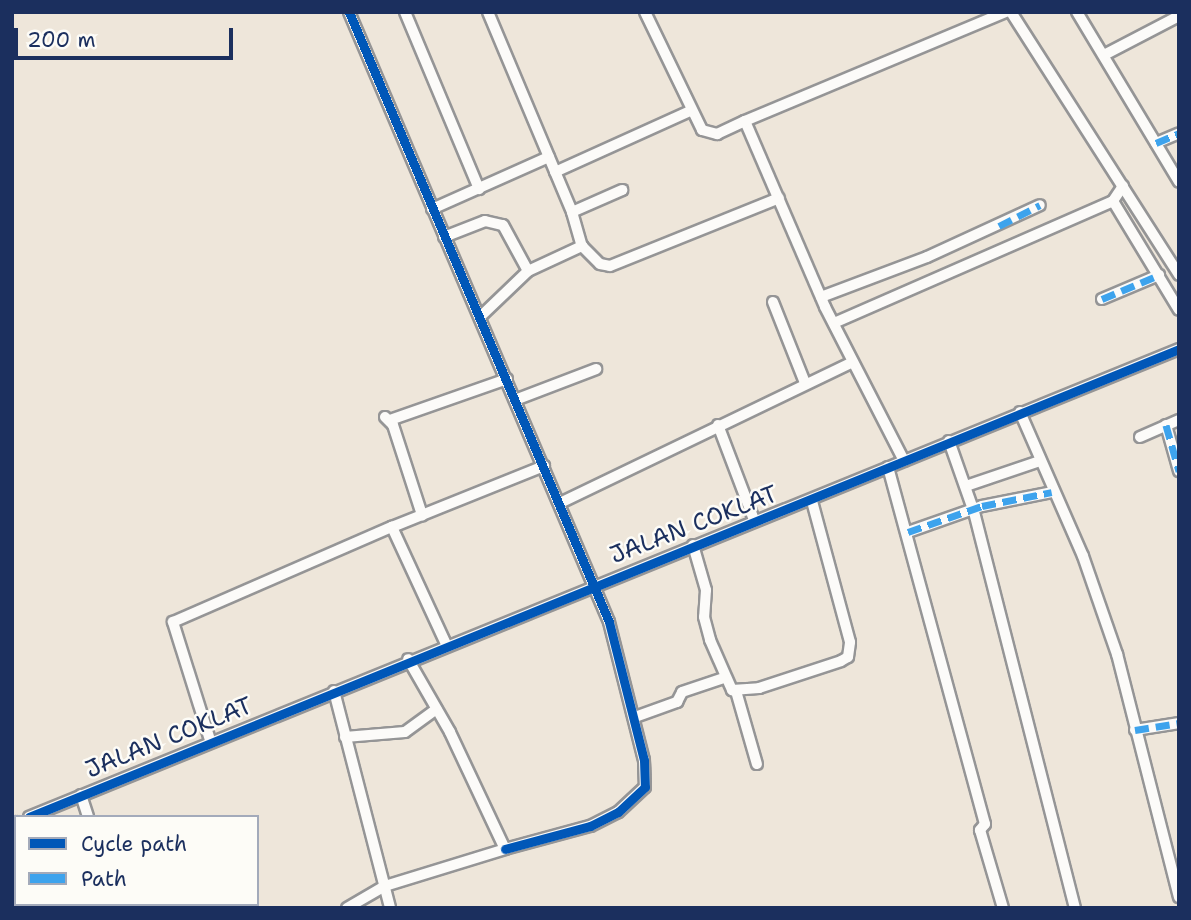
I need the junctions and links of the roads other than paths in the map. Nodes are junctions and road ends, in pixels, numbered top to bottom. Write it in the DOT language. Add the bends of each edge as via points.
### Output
graph roads {
  1 [pos="349,12"];
  2 [pos="405,12"];
  3 [pos="488,12"];
  4 [pos="645,12"];
  5 [pos="1008,12"];
  6 [pos="1077,12"];
  7 [pos="1179,16"];
  8 [pos="1104,55"];
  9 [pos="692,110"];
  10 [pos="745,121"];
  11 [pos="1179,133"];
  12 [pos="1156,143"];
  13 [pos="549,157"];
  14 [pos="555,172"];
  15 [pos="1179,182"];
  16 [pos="1123,186"];
  17 [pos="479,189"];
  18 [pos="622,190"];
  19 [pos="779,198"];
  20 [pos="1113,201"];
  21 [pos="1040,205"];
  22 [pos="432,209"];
  23 [pos="572,212"];
  24 [pos="443,237"];
  25 [pos="582,246"];
  26 [pos="528,271"];
  27 [pos="1159,275"];
  28 [pos="1179,275"];
  29 [pos="821,298"];
  30 [pos="1102,299"];
  31 [pos="773,302"];
  32 [pos="1179,310"];
  33 [pos="480,317"];
  34 [pos="834,323"];
  35 [pos="1179,349"];
  36 [pos="853,362"];
  37 [pos="596,369"];
  38 [pos="507,379"];
  39 [pos="805,383"];
  40 [pos="515,400"];
  41 [pos="1020,412"];
  42 [pos="1179,420"];
  43 [pos="718,425"];
  44 [pos="1166,425"];
  45 [pos="1140,437"];
  46 [pos="949,441"];
  47 [pos="904,461"];
  48 [pos="1040,461"];
  49 [pos="544,466"];
  50 [pos="888,467"];
  51 [pos="1179,471"];
  52 [pos="966,486"];
  53 [pos="1052,492"];
  54 [pos="812,501"];
  55 [pos="559,503"];
  56 [pos="974,512"];
  57 [pos="422,514"];
  58 [pos="754,520"];
  59 [pos="392,527"];
  60 [pos="911,531"];
  61 [pos="693,545"];
  62 [pos="594,586"];
  63 [pos="446,644"];
  64 [pos="408,659"];
  65 [pos="724,678"];
  66 [pos="334,691"];
  67 [pos="736,691"];
  68 [pos="437,709"];
  69 [pos="635,717"];
  70 [pos="1179,723"];
  71 [pos="1135,730"];
  72 [pos="345,737"];
  73 [pos="210,740"];
  74 [pos="757,764"];
  75 [pos="81,795"];
  76 [pos="34,815"];
  77 [pos="87,815"];
  78 [pos="505,849"];
  79 [pos="385,886"];
  80 [pos="1179,897"];
  81 [pos="347,908"];
  82 [pos="390,908"];
  83 [pos="1003,908"];
  84 [pos="1075,908"];
  1 -- 22 [label="street"];
  2 -- 17 [label="street"];
  3 -- 13 [label="street"];
  4 -- 9 [label="street"];
  5 -- 10 [label="street"];
  5 -- 16 [label="street"];
  6 -- 8 [label="street"];
  7 -- 8 [label="street"];
  8 -- 12 [label="street"];
  9 -- 10 [label="street" via="706,134"];
  9 -- 14 [label="street"];
  10 -- 19 [label="street"];
  11 -- 12 [label="street"];
  12 -- 15 [label="street"];
  13 -- 14 [label="street"];
  13 -- 17 [label="street"];
  14 -- 23 [label="street"];
  16 -- 20 [label="street"];
  16 -- 28 [label="street"];
  17 -- 22 [label="street"];
  18 -- 23 [label="street"];
  19 -- 25 [label="street" via="610,266 600,264"];
  19 -- 29 [label="street"];
  20 -- 27 [label="street"];
  20 -- 34 [label="street"];
  21 -- 29 [label="street" via="927,257"];
  22 -- 24 [label="street"];
  23 -- 25 [label="street"];
  24 -- 26 [label="street" via="485,220 503,225"];
  24 -- 33 [label="street"];
  25 -- 26 [label="street"];
  26 -- 33 [label="street"];
  27 -- 30 [label="street"];
  27 -- 32 [label="street"];
  29 -- 34 [label="street"];
  31 -- 39 [label="street"];
  33 -- 38 [label="street"];
  34 -- 36 [label="street"];
  35 -- 41 [label="street, JALAN COKLAT"];
  36 -- 39 [label="street"];
  36 -- 47 [label="street"];
  37 -- 40 [label="street"];
  38 -- 40 [label="street"];
  38 -- 57 [label="street" via="387,418"];
  39 -- 43 [label="street"];
  40 -- 49 [label="street"];
  41 -- 46 [label="street, JALAN COKLAT"];
  41 -- 48 [label="street"];
  42 -- 44 [label="street"];
  43 -- 55 [label="street"];
  43 -- 58 [label="street"];
  44 -- 45 [label="street"];
  44 -- 51 [label="street"];
  46 -- 47 [label="street, JALAN COKLAT"];
  46 -- 52 [label="street"];
  47 -- 50 [label="street, JALAN COKLAT"];
  48 -- 52 [label="street"];
  48 -- 53 [label="street"];
  49 -- 55 [label="street"];
  49 -- 57 [label="street"];
  50 -- 54 [label="street, JALAN COKLAT"];
  50 -- 60 [label="street"];
  52 -- 56 [label="street"];
  53 -- 56 [label="street"];
  53 -- 71 [label="street" via="1092,577"];
  54 -- 58 [label="street, JALAN COKLAT"];
  54 -- 67 [label="street" via="839,596 849,653 827,666"];
  55 -- 62 [label="street"];
  56 -- 60 [label="street"];
  56 -- 84 [label="street"];
  57 -- 59 [label="street"];
  58 -- 61 [label="street, JALAN COKLAT"];
  59 -- 63 [label="street"];
  59 -- 73 [label="street" via="173,622"];
  60 -- 83 [label="street"];
  61 -- 62 [label="street, JALAN COKLAT"];
  61 -- 65 [label="street" via="706,590 705,622"];
  62 -- 63 [label="street, JALAN COKLAT"];
  62 -- 69 [label="street" via="610,622"];
  63 -- 64 [label="street, JALAN COKLAT"];
  64 -- 66 [label="street, JALAN COKLAT"];
  64 -- 68 [label="street"];
  65 -- 67 [label="street"];
  65 -- 69 [label="street" via="682,692 677,702"];
  66 -- 72 [label="street"];
  66 -- 73 [label="street, JALAN COKLAT"];
  67 -- 74 [label="street"];
  68 -- 72 [label="street" via="405,732"];
  68 -- 78 [label="street"];
  69 -- 78 [label="street" via="646,773 642,792 608,818"];
  70 -- 71 [label="street"];
  71 -- 80 [label="street"];
  72 -- 79 [label="street"];
  73 -- 75 [label="street, JALAN COKLAT"];
  75 -- 76 [label="street, JALAN COKLAT"];
  75 -- 77 [label="street"];
  78 -- 79 [label="street"];
  79 -- 81 [label="street"];
  79 -- 82 [label="street"];
}
